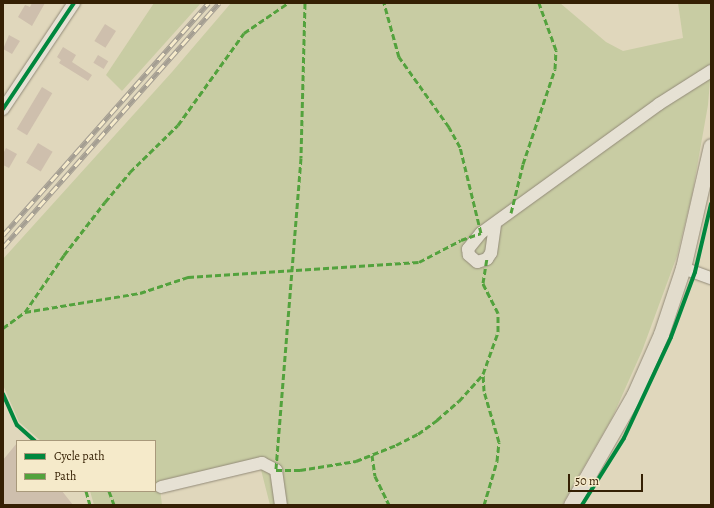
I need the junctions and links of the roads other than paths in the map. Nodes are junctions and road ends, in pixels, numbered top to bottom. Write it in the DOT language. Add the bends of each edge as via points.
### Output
graph roads {
  1 [pos="74,3"];
  2 [pos="711,71"];
  3 [pos="3,109"];
  4 [pos="711,146"];
  5 [pos="495,225"];
  6 [pos="683,268"];
  7 [pos="711,278"];
  8 [pos="161,487"];
  9 [pos="281,505"];
  10 [pos="571,505"];
  1 -- 3 [label="street"];
  2 -- 5 [label="street" via="659,104"];
  4 -- 6 [label="main road"];
  6 -- 7 [label="street"];
  6 -- 10 [label="main road" via="646,368 614,433"];
  8 -- 9 [label="street" via="262,464 276,470"];
}
